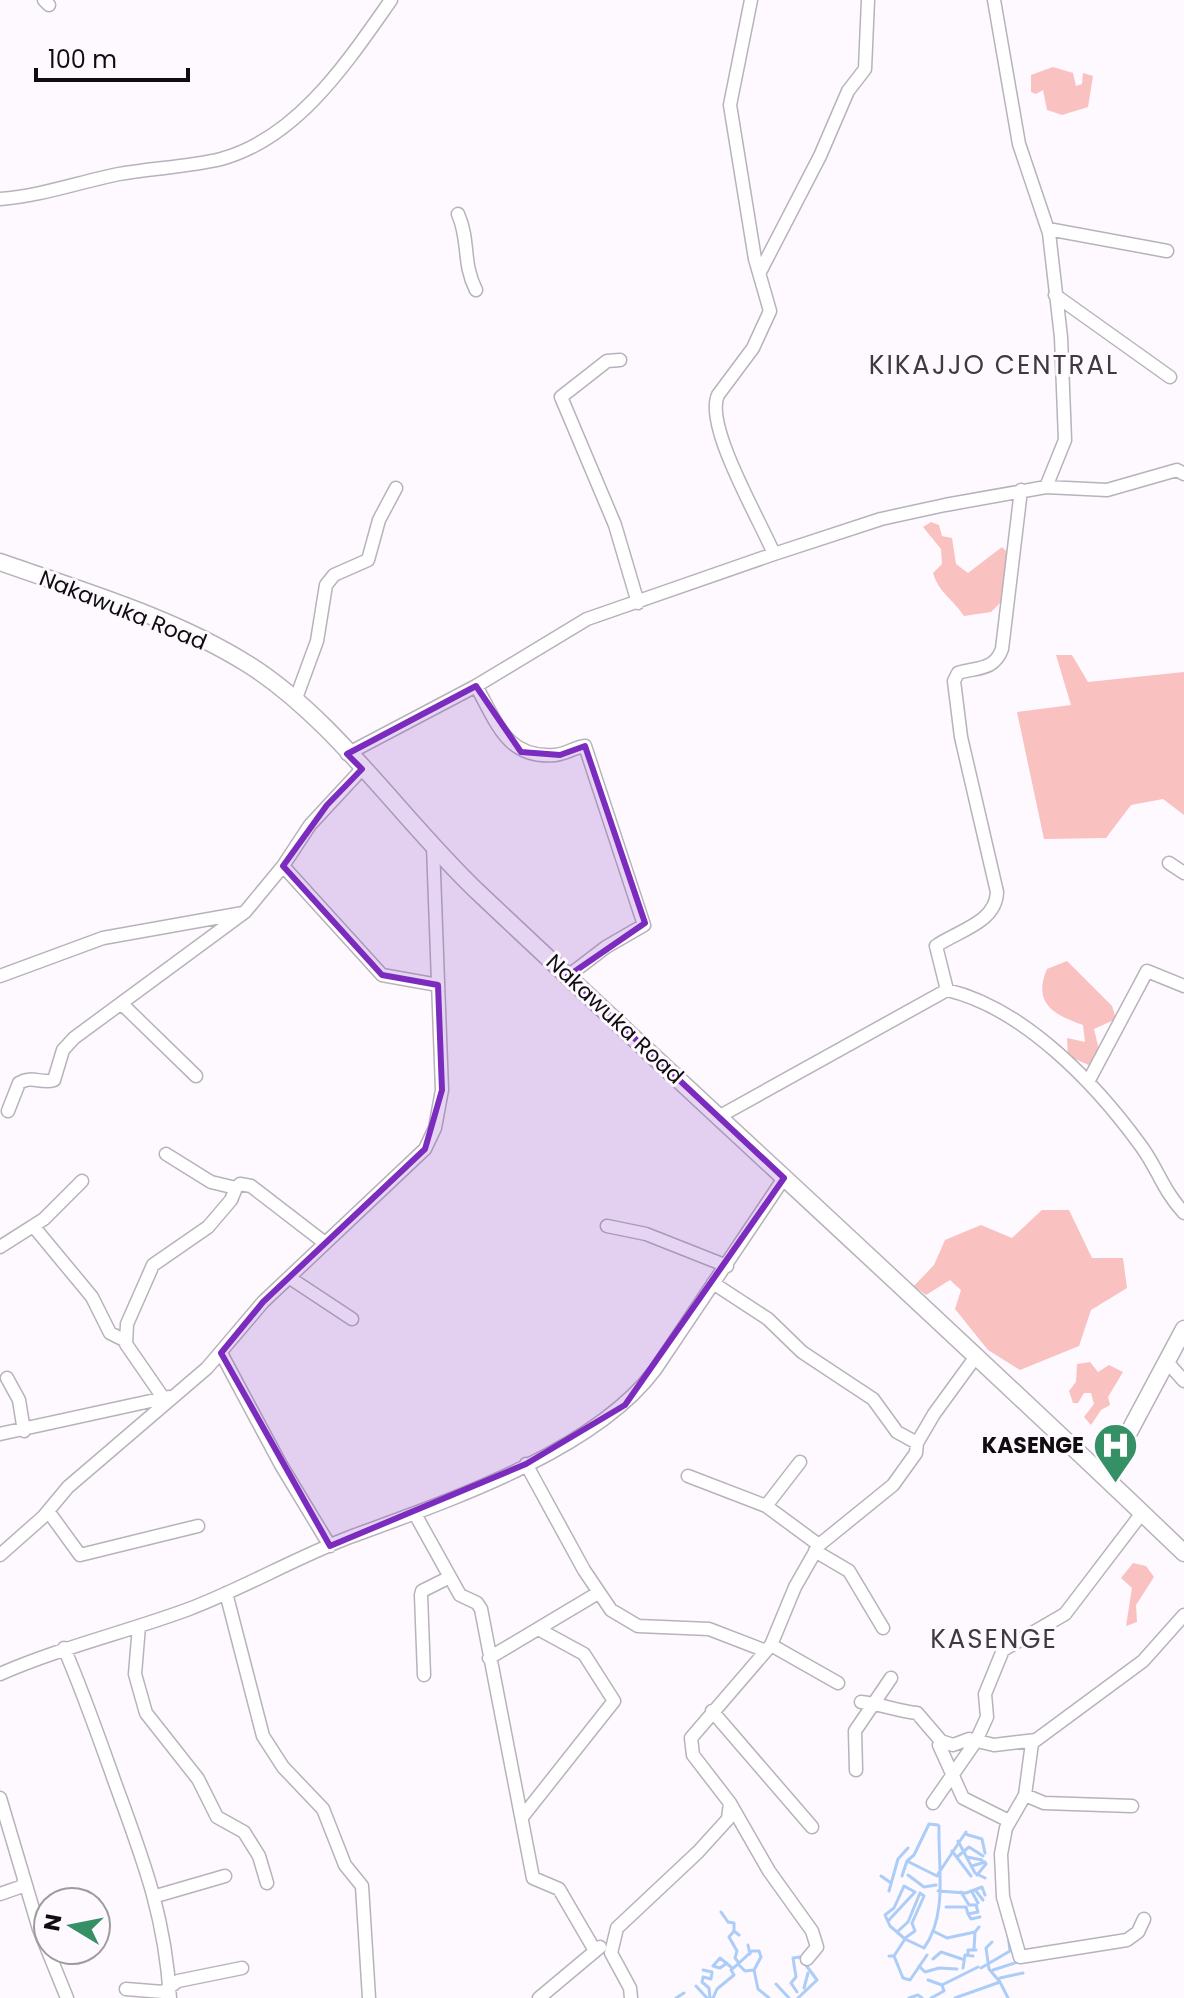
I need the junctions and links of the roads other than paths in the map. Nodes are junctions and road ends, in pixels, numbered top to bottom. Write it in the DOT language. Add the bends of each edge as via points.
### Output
graph roads {
  1 [pos="391,0"];
  2 [pos="751,0"];
  3 [pos="868,0"];
  4 [pos="994,0"];
  5 [pos="0,199"];
  6 [pos="458,214"];
  7 [pos="1048,229"];
  8 [pos="1167,251"];
  9 [pos="761,270"];
  10 [pos="476,290"];
  11 [pos="1055,295"];
  12 [pos="620,360"];
  13 [pos="1170,377"];
  14 [pos="1184,474"];
  15 [pos="1046,487"];
  16 [pos="396,488"];
  17 [pos="1021,490"];
  18 [pos="774,554"];
  19 [pos="0,562"];
  20 [pos="638,603"];
  21 [pos="476,686"];
  22 [pos="295,701"];
  23 [pos="347,754"];
  24 [pos="362,769"];
  25 [pos="433,846"];
  26 [pos="1169,863"];
  27 [pos="283,866"];
  28 [pos="1184,873"];
  29 [pos="245,912"];
  30 [pos="0,976"];
  31 [pos="568,976"];
  32 [pos="438,985"];
  33 [pos="1184,986"];
  34 [pos="947,990"];
  35 [pos="122,1004"];
  36 [pos="196,1076"];
  37 [pos="1088,1082"];
  38 [pos="8,1111"];
  39 [pos="720,1116"];
  40 [pos="166,1154"];
  41 [pos="784,1178"];
  42 [pos="82,1181"];
  43 [pos="236,1188"];
  44 [pos="1184,1213"];
  45 [pos="607,1226"];
  46 [pos="34,1227"];
  47 [pos="325,1243"];
  48 [pos="0,1247"];
  49 [pos="727,1266"];
  50 [pos="290,1278"];
  51 [pos="713,1283"];
  52 [pos="352,1319"];
  53 [pos="1184,1329"];
  54 [pos="124,1340"];
  55 [pos="221,1353"];
  56 [pos="977,1355"];
  57 [pos="1168,1363"];
  58 [pos="7,1378"];
  59 [pos="1184,1381"];
  60 [pos="168,1398"];
  61 [pos="24,1431"];
  62 [pos="0,1434"];
  63 [pos="917,1443"];
  64 [pos="800,1462"];
  65 [pos="526,1464"];
  66 [pos="688,1476"];
  67 [pos="1105,1477"];
  68 [pos="766,1506"];
  69 [pos="48,1511"];
  70 [pos="1142,1513"];
  71 [pos="415,1514"];
  72 [pos="198,1526"];
  73 [pos="330,1546"];
  74 [pos="817,1548"];
  75 [pos="1184,1553"];
  76 [pos="0,1555"];
  77 [pos="450,1577"];
  78 [pos="226,1593"];
  79 [pos="598,1593"];
  80 [pos="1184,1615"];
  81 [pos="139,1626"];
  82 [pos="883,1628"];
  83 [pos="540,1630"];
  84 [pos="64,1648"];
  85 [pos="769,1648"];
  86 [pos="489,1658"];
  87 [pos="0,1674"];
  88 [pos="424,1675"];
  89 [pos="891,1678"];
  90 [pos="838,1683"];
  91 [pos="861,1702"];
  92 [pos="712,1711"];
  93 [pos="1036,1740"];
  94 [pos="976,1741"];
  95 [pos="939,1745"];
  96 [pos="856,1770"];
  97 [pos="951,1774"];
  98 [pos="1025,1795"];
  99 [pos="0,1798"];
  100 [pos="730,1803"];
  101 [pos="933,1803"];
  102 [pos="1132,1806"];
  103 [pos="523,1816"];
  104 [pos="1009,1821"];
  105 [pos="812,1827"];
  106 [pos="225,1876"];
  107 [pos="24,1879"];
  108 [pos="267,1883"];
  109 [pos="0,1894"];
  110 [pos="156,1896"];
  111 [pos="1144,1919"];
  112 [pos="611,1944"];
  113 [pos="594,1949"];
  114 [pos="807,1959"];
  115 [pos="242,1968"];
  116 [pos="126,1989"];
  117 [pos="170,1994"];
  118 [pos="67,1998"];
  119 [pos="369,1998"];
  120 [pos="539,1998"];
  121 [pos="631,1998"];
  1 -- 5 [label="street" via="295,119 270,137 222,158"];
  2 -- 9 [label="street" via="730,105"];
  3 -- 9 [label="street" via="866,65 848,91"];
  4 -- 7 [label="street" via="1019,144"];
  6 -- 10 [label="street" via="465,231 465,269"];
  7 -- 8 [label="street"];
  7 -- 11 [label="street"];
  9 -- 18 [label="street" via="770,311 767,325 714,407 722,444"];
  11 -- 13 [label="street"];
  11 -- 15 [label="street" via="1065,440"];
  12 -- 20 [label="street" via="607,361 561,397 615,525"];
  14 -- 15 [label="street" via="1177,470 1107,490"];
  15 -- 17 [label="street"];
  16 -- 22 [label="street" via="379,520 368,560 334,575 326,585 317,641"];
  17 -- 18 [label="street" via="881,519"];
  17 -- 34 [label="street" via="1002,649 986,667 958,673 954,681 961,737 997,892 982,919 936,946"];
  18 -- 20 [label="street"];
  19 -- 22 [label="main road, Nakawuka Road" via="190,634 246,663"];
  20 -- 21 [label="street" via="551,637"];
  21 -- 23 [label="street"];
  21 -- 31 [label="street" via="521,752 560,755 585,746 644,916 644,925"];
  22 -- 23 [label="main road, Nakawuka Road"];
  23 -- 24 [label="main road, Nakawuka Road"];
  24 -- 25 [label="main road, Nakawuka Road"];
  24 -- 27 [label="street" via="310,825"];
  25 -- 31 [label="main road, Nakawuka Road"];
  25 -- 32 [label="street"];
  26 -- 28 [label="street"];
  27 -- 29 [label="street"];
  27 -- 32 [label="street" via="382,975"];
  29 -- 30 [label="street" via="103,938"];
  29 -- 35 [label="street"];
  31 -- 39 [label="main road, Nakawuka Road"];
  32 -- 47 [label="street" via="442,1090 431,1140"];
  33 -- 37 [label="street" via="1147,971"];
  34 -- 37 [label="street" via="998,1010"];
  34 -- 39 [label="street"];
  35 -- 36 [label="street"];
  35 -- 38 [label="street" via="63,1050 54,1080 19,1083"];
  37 -- 44 [label="street" via="1142,1147 1161,1186"];
  39 -- 41 [label="main road, Nakawuka Road"];
  40 -- 43 [label="street" via="211,1182"];
  41 -- 49 [label="street"];
  41 -- 56 [label="main road, Nakawuka Road"];
  42 -- 46 [label="street"];
  43 -- 47 [label="street" via="251,1186 263,1193"];
  43 -- 54 [label="street" via="208,1227 153,1265"];
  45 -- 49 [label="street" via="646,1234"];
  46 -- 48 [label="street"];
  46 -- 54 [label="street" via="92,1297 110,1333"];
  47 -- 50 [label="street"];
  49 -- 51 [label="street"];
  50 -- 52 [label="street"];
  50 -- 55 [label="street"];
  51 -- 63 [label="street" via="873,1399 897,1432"];
  51 -- 65 [label="street" via="625,1405"];
  53 -- 57 [label="main road"];
  54 -- 60 [label="street"];
  55 -- 60 [label="street"];
  55 -- 73 [label="street"];
  56 -- 63 [label="street"];
  56 -- 67 [label="main road, Nakawuka Road"];
  57 -- 59 [label="street"];
  57 -- 67 [label="main road"];
  58 -- 61 [label="street" via="19,1400"];
  60 -- 61 [label="street"];
  60 -- 69 [label="street"];
  61 -- 62 [label="street"];
  63 -- 74 [label="street" via="916,1453 893,1485"];
  64 -- 68 [label="street"];
  65 -- 71 [label="street"];
  65 -- 79 [label="street"];
  66 -- 68 [label="street"];
  67 -- 70 [label="main road, Nakawuka Road"];
  68 -- 74 [label="street"];
  69 -- 72 [label="street" via="80,1555"];
  69 -- 76 [label="street"];
  70 -- 75 [label="main road, Nakawuka Road"];
  70 -- 94 [label="street" via="1065,1614 1003,1650 985,1694 987,1717"];
  71 -- 73 [label="street"];
  71 -- 77 [label="street"];
  73 -- 78 [label="street"];
  74 -- 82 [label="street" via="849,1571"];
  74 -- 85 [label="street"];
  77 -- 86 [label="street" via="460,1595 481,1609"];
  77 -- 88 [label="street" via="422,1591"];
  78 -- 81 [label="street"];
  78 -- 119 [label="street" via="263,1736 283,1767 323,1809 345,1865 362,1886"];
  79 -- 83 [label="street"];
  79 -- 85 [label="street" via="611,1610 638,1626 709,1629"];
  80 -- 93 [label="street" via="1143,1661"];
  81 -- 84 [label="street"];
  81 -- 108 [label="street" via="135,1674 146,1713 198,1779 217,1817 244,1832"];
  83 -- 86 [label="street"];
  83 -- 103 [label="street" via="584,1654 614,1701"];
  84 -- 87 [label="street"];
  84 -- 110 [label="street"];
  85 -- 90 [label="street"];
  85 -- 92 [label="street"];
  86 -- 103 [label="street"];
  89 -- 96 [label="street" via="855,1731"];
  91 -- 94 [label="street" via="917,1713 941,1741"];
  92 -- 100 [label="street" via="690,1745"];
  92 -- 105 [label="street"];
  93 -- 94 [label="street" via="994,1745"];
  93 -- 98 [label="street" via="1028,1754"];
  94 -- 97 [label="street"];
  95 -- 97 [label="street"];
  97 -- 101 [label="street"];
  97 -- 104 [label="street" via="963,1798"];
  98 -- 102 [label="street" via="1044,1803"];
  98 -- 104 [label="street"];
  99 -- 107 [label="street"];
  100 -- 112 [label="street" via="726,1825 624,1919"];
  100 -- 114 [label="street" via="812,1931 817,1947"];
  103 -- 113 [label="street" via="533,1878 559,1889"];
  104 -- 111 [label="street" via="1001,1882 1020,1957 1127,1940"];
  106 -- 110 [label="street"];
  107 -- 109 [label="street" via="23,1886"];
  107 -- 118 [label="street"];
  110 -- 117 [label="street"];
  112 -- 113 [label="street"];
  112 -- 121 [label="street"];
  113 -- 120 [label="street"];
  115 -- 117 [label="street" via="178,1981"];
  116 -- 117 [label="street"];
}
